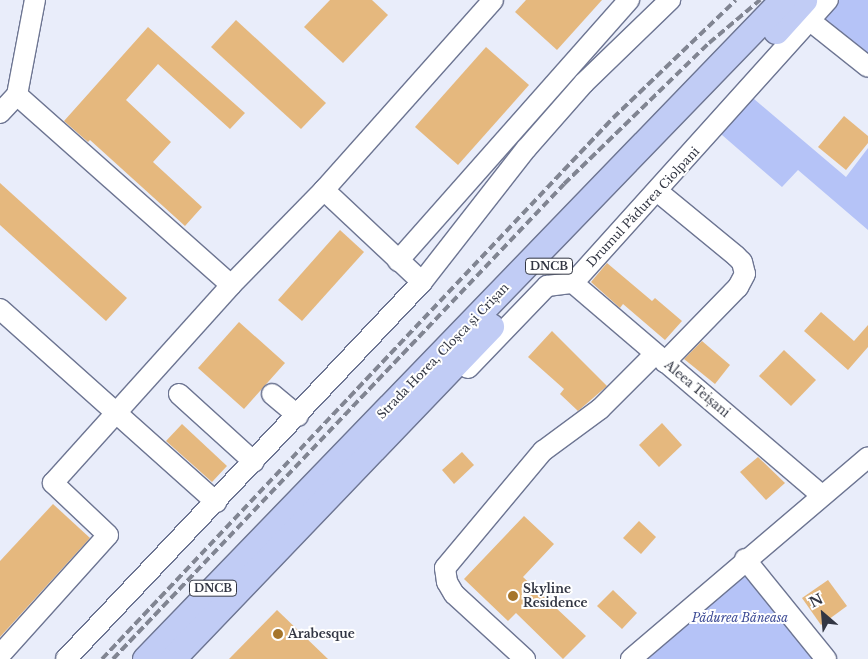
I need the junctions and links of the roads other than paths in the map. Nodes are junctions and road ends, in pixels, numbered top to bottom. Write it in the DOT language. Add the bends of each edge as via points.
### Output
graph roads {
  1 [pos="35,0"];
  2 [pos="493,0"];
  3 [pos="629,0"];
  4 [pos="670,0"];
  5 [pos="782,0"];
  6 [pos="828,0"];
  7 [pos="806,10"];
  8 [pos="868,67"];
  9 [pos="17,95"];
  10 [pos="0,113"];
  11 [pos="324,190"];
  12 [pos="657,191"];
  13 [pos="398,261"];
  14 [pos="422,282"];
  15 [pos="573,283"];
  16 [pos="231,285"];
  17 [pos="0,309"];
  18 [pos="660,358"];
  19 [pos="179,394"];
  20 [pos="272,394"];
  21 [pos="115,413"];
  22 [pos="298,416"];
  23 [pos="868,457"];
  24 [pos="254,462"];
  25 [pos="821,494"];
  26 [pos="216,502"];
  27 [pos="290,530"];
  28 [pos="745,559"];
  29 [pos="178,653"];
  30 [pos="0,655"];
  31 [pos="66,659"];
  32 [pos="145,659"];
  33 [pos="525,659"];
  34 [pos="631,659"];
  35 [pos="826,659"];
  1 -- 9 [label="street"];
  2 -- 11 [label="street"];
  3 -- 13 [label="street"];
  4 -- 14 [label="street" via="564,105"];
  5 -- 27 [label="main road, Strada Horea, Cloșca și Crișan / DNCB"];
  6 -- 7 [label="street, Drumul Pădurea Ciolpani"];
  7 -- 8 [label="street"];
  7 -- 12 [label="street, Drumul Pădurea Ciolpani"];
  7 -- 27 [label="main road, Strada Horea, Cloșca și Crișan / DNCB"];
  9 -- 10 [label="street"];
  9 -- 16 [label="street"];
  11 -- 13 [label="street"];
  11 -- 16 [label="street"];
  12 -- 15 [label="street, Drumul Pădurea Ciolpani"];
  12 -- 18 [label="street" via="736,256 742,262 745,274 738,287"];
  13 -- 14 [label="street"];
  14 -- 22 [label="street"];
  15 -- 18 [label="street, Aleea Teișani"];
  15 -- 27 [label="street" via="547,286"];
  16 -- 21 [label="street"];
  17 -- 21 [label="street"];
  18 -- 25 [label="street, Aleea Teișani"];
  18 -- 33 [label="street" via="600,409 543,451 445,568 447,582 454,594"];
  19 -- 24 [label="street"];
  20 -- 22 [label="street"];
  21 -- 26 [label="street"];
  21 -- 30 [label="street" via="53,483 108,535"];
  22 -- 24 [label="street"];
  23 -- 25 [label="street"];
  24 -- 26 [label="street"];
  25 -- 28 [label="street"];
  26 -- 31 [label="street"];
  27 -- 29 [label="main road, Strada Horea, Cloșca și Crișan / DNCB"];
  27 -- 32 [label="main road, Strada Horea, Cloșca și Crișan / DNCB"];
  28 -- 34 [label="street"];
  28 -- 35 [label="street"];
}
